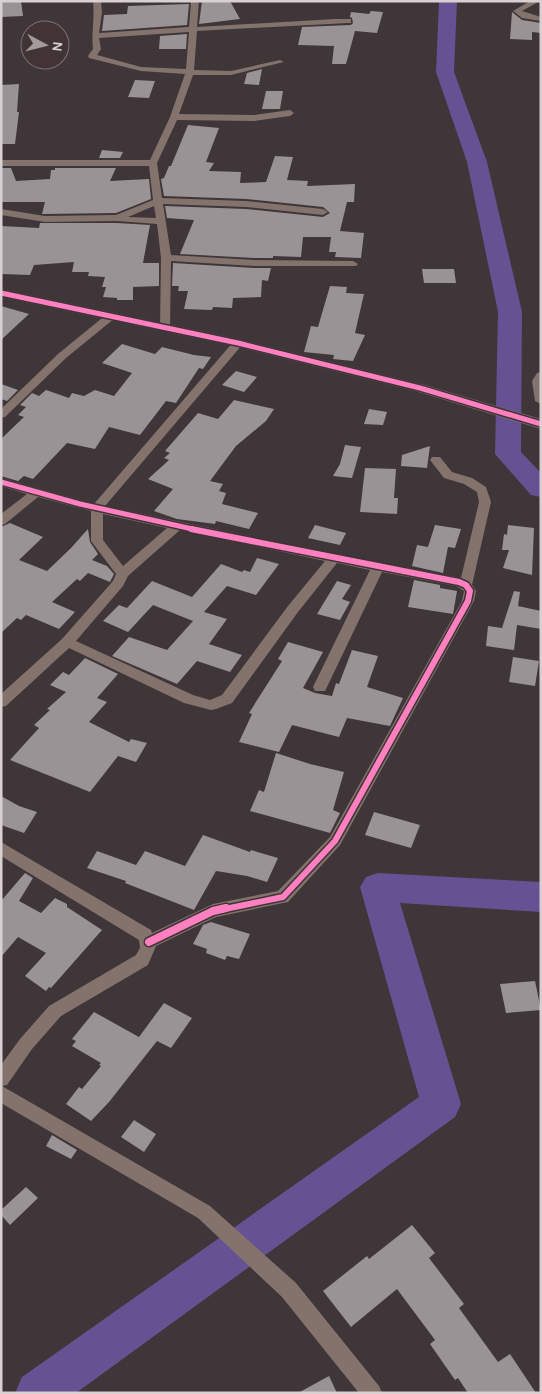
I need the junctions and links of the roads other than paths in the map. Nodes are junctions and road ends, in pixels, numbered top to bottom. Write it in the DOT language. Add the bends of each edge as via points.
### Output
graph roads {
  1 [pos="97,1"];
  2 [pos="195,1"];
  3 [pos="535,1"];
  4 [pos="541,19"];
  5 [pos="348,21"];
  6 [pos="193,30"];
  7 [pos="95,36"];
  8 [pos="280,62"];
  9 [pos="190,72"];
  10 [pos="290,112"];
  11 [pos="174,117"];
  12 [pos="153,163"];
  13 [pos="1,164"];
  14 [pos="158,201"];
  15 [pos="1,212"];
  16 [pos="323,212"];
  17 [pos="118,218"];
  18 [pos="161,221"];
  19 [pos="166,258"];
  20 [pos="353,264"];
  21 [pos="1,293"];
  22 [pos="111,316"];
  23 [pos="165,327"];
  24 [pos="238,343"];
  25 [pos="541,374"];
  26 [pos="541,401"];
  27 [pos="1,415"];
  28 [pos="541,424"];
  29 [pos="436,460"];
  30 [pos="1,482"];
  31 [pos="35,493"];
  32 [pos="97,508"];
  33 [pos="1,521"];
  34 [pos="177,526"];
  35 [pos="333,559"];
  36 [pos="378,567"];
  37 [pos="122,574"];
  38 [pos="466,586"];
  39 [pos="66,642"];
  40 [pos="320,687"];
  41 [pos="1,702"];
  42 [pos="1,848"];
  43 [pos="149,942"];
  44 [pos="1,1079"];
  45 [pos="1,1094"];
  46 [pos="372,1393"];
  1 -- 7 [label="street"];
  2 -- 6 [label="street"];
  3 -- 4 [label="street" via="517,11"];
  5 -- 6 [label="street"];
  6 -- 7 [label="street"];
  6 -- 9 [label="street"];
  7 -- 9 [label="street" via="97,49 94,57 141,69"];
  8 -- 9 [label="street" via="231,73"];
  9 -- 11 [label="street"];
  10 -- 11 [label="street" via="254,118"];
  11 -- 12 [label="street"];
  12 -- 13 [label="street"];
  12 -- 14 [label="street"];
  14 -- 16 [label="street" via="246,204"];
  14 -- 17 [label="street"];
  14 -- 18 [label="street"];
  15 -- 17 [label="street" via="46,219"];
  17 -- 18 [label="street"];
  18 -- 19 [label="street"];
  19 -- 20 [label="street"];
  19 -- 23 [label="street"];
  21 -- 22 [label="street"];
  22 -- 23 [label="street"];
  22 -- 27 [label="street" via="62,356"];
  23 -- 24 [label="street"];
  24 -- 28 [label="street" via="420,388"];
  24 -- 32 [label="street"];
  25 -- 26 [label="street" via="537,381"];
  29 -- 38 [label="street" via="448,475 468,481 482,490 485,502"];
  30 -- 31 [label="street"];
  31 -- 32 [label="street"];
  31 -- 33 [label="street"];
  32 -- 34 [label="street"];
  32 -- 37 [label="street" via="97,541"];
  34 -- 35 [label="street"];
  34 -- 37 [label="street"];
  35 -- 36 [label="street"];
  35 -- 39 [label="street" via="227,700 211,705 189,699"];
  36 -- 38 [label="street"];
  36 -- 40 [label="street"];
  37 -- 39 [label="street" via="119,583"];
  38 -- 43 [label="street" via="470,591 468,601 335,842 284,897 213,911"];
  39 -- 41 [label="street"];
  42 -- 43 [label="street" via="145,935"];
  43 -- 44 [label="street" via="142,960 55,1011"];
  45 -- 46 [label="street" via="204,1212 289,1290"];
}
